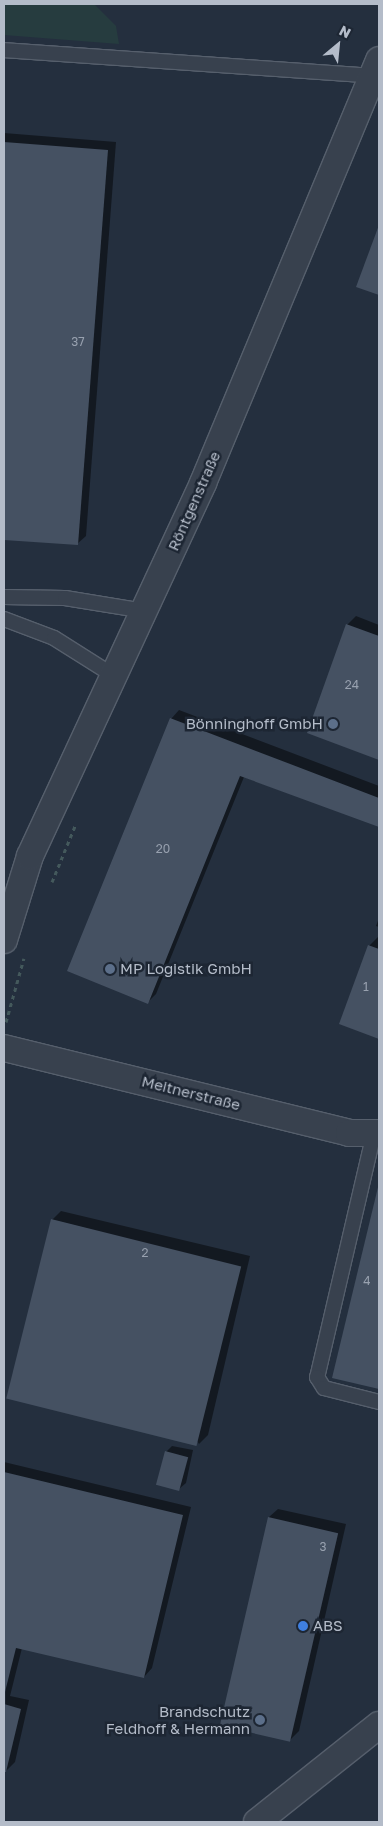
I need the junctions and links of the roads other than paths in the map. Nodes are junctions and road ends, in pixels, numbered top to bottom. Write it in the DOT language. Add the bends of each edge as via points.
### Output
graph roads {
  1 [pos="4,50"];
  2 [pos="376,68"];
  3 [pos="4,597"];
  4 [pos="144,611"];
  5 [pos="4,619"];
  6 [pos="114,676"];
  7 [pos="4,940"];
  8 [pos="4,1048"];
  9 [pos="377,1133"];
  10 [pos="379,1402"];
  11 [pos="379,1725"];
  12 [pos="257,1822"];
  1 -- 2 [label="lane"];
  2 -- 4 [label="street, Röntgenstraße" via="203,483"];
  3 -- 4 [label="lane" via="66,598"];
  4 -- 6 [label="street, Röntgenstraße"];
  5 -- 6 [label="lane" via="54,638"];
  6 -- 7 [label="street, Röntgenstraße" via="30,856"];
  8 -- 9 [label="street, Meitnerstraße" via="349,1132"];
  9 -- 10 [label="lane" via="317,1378 324,1388"];
  11 -- 12 [label="street"];
}
